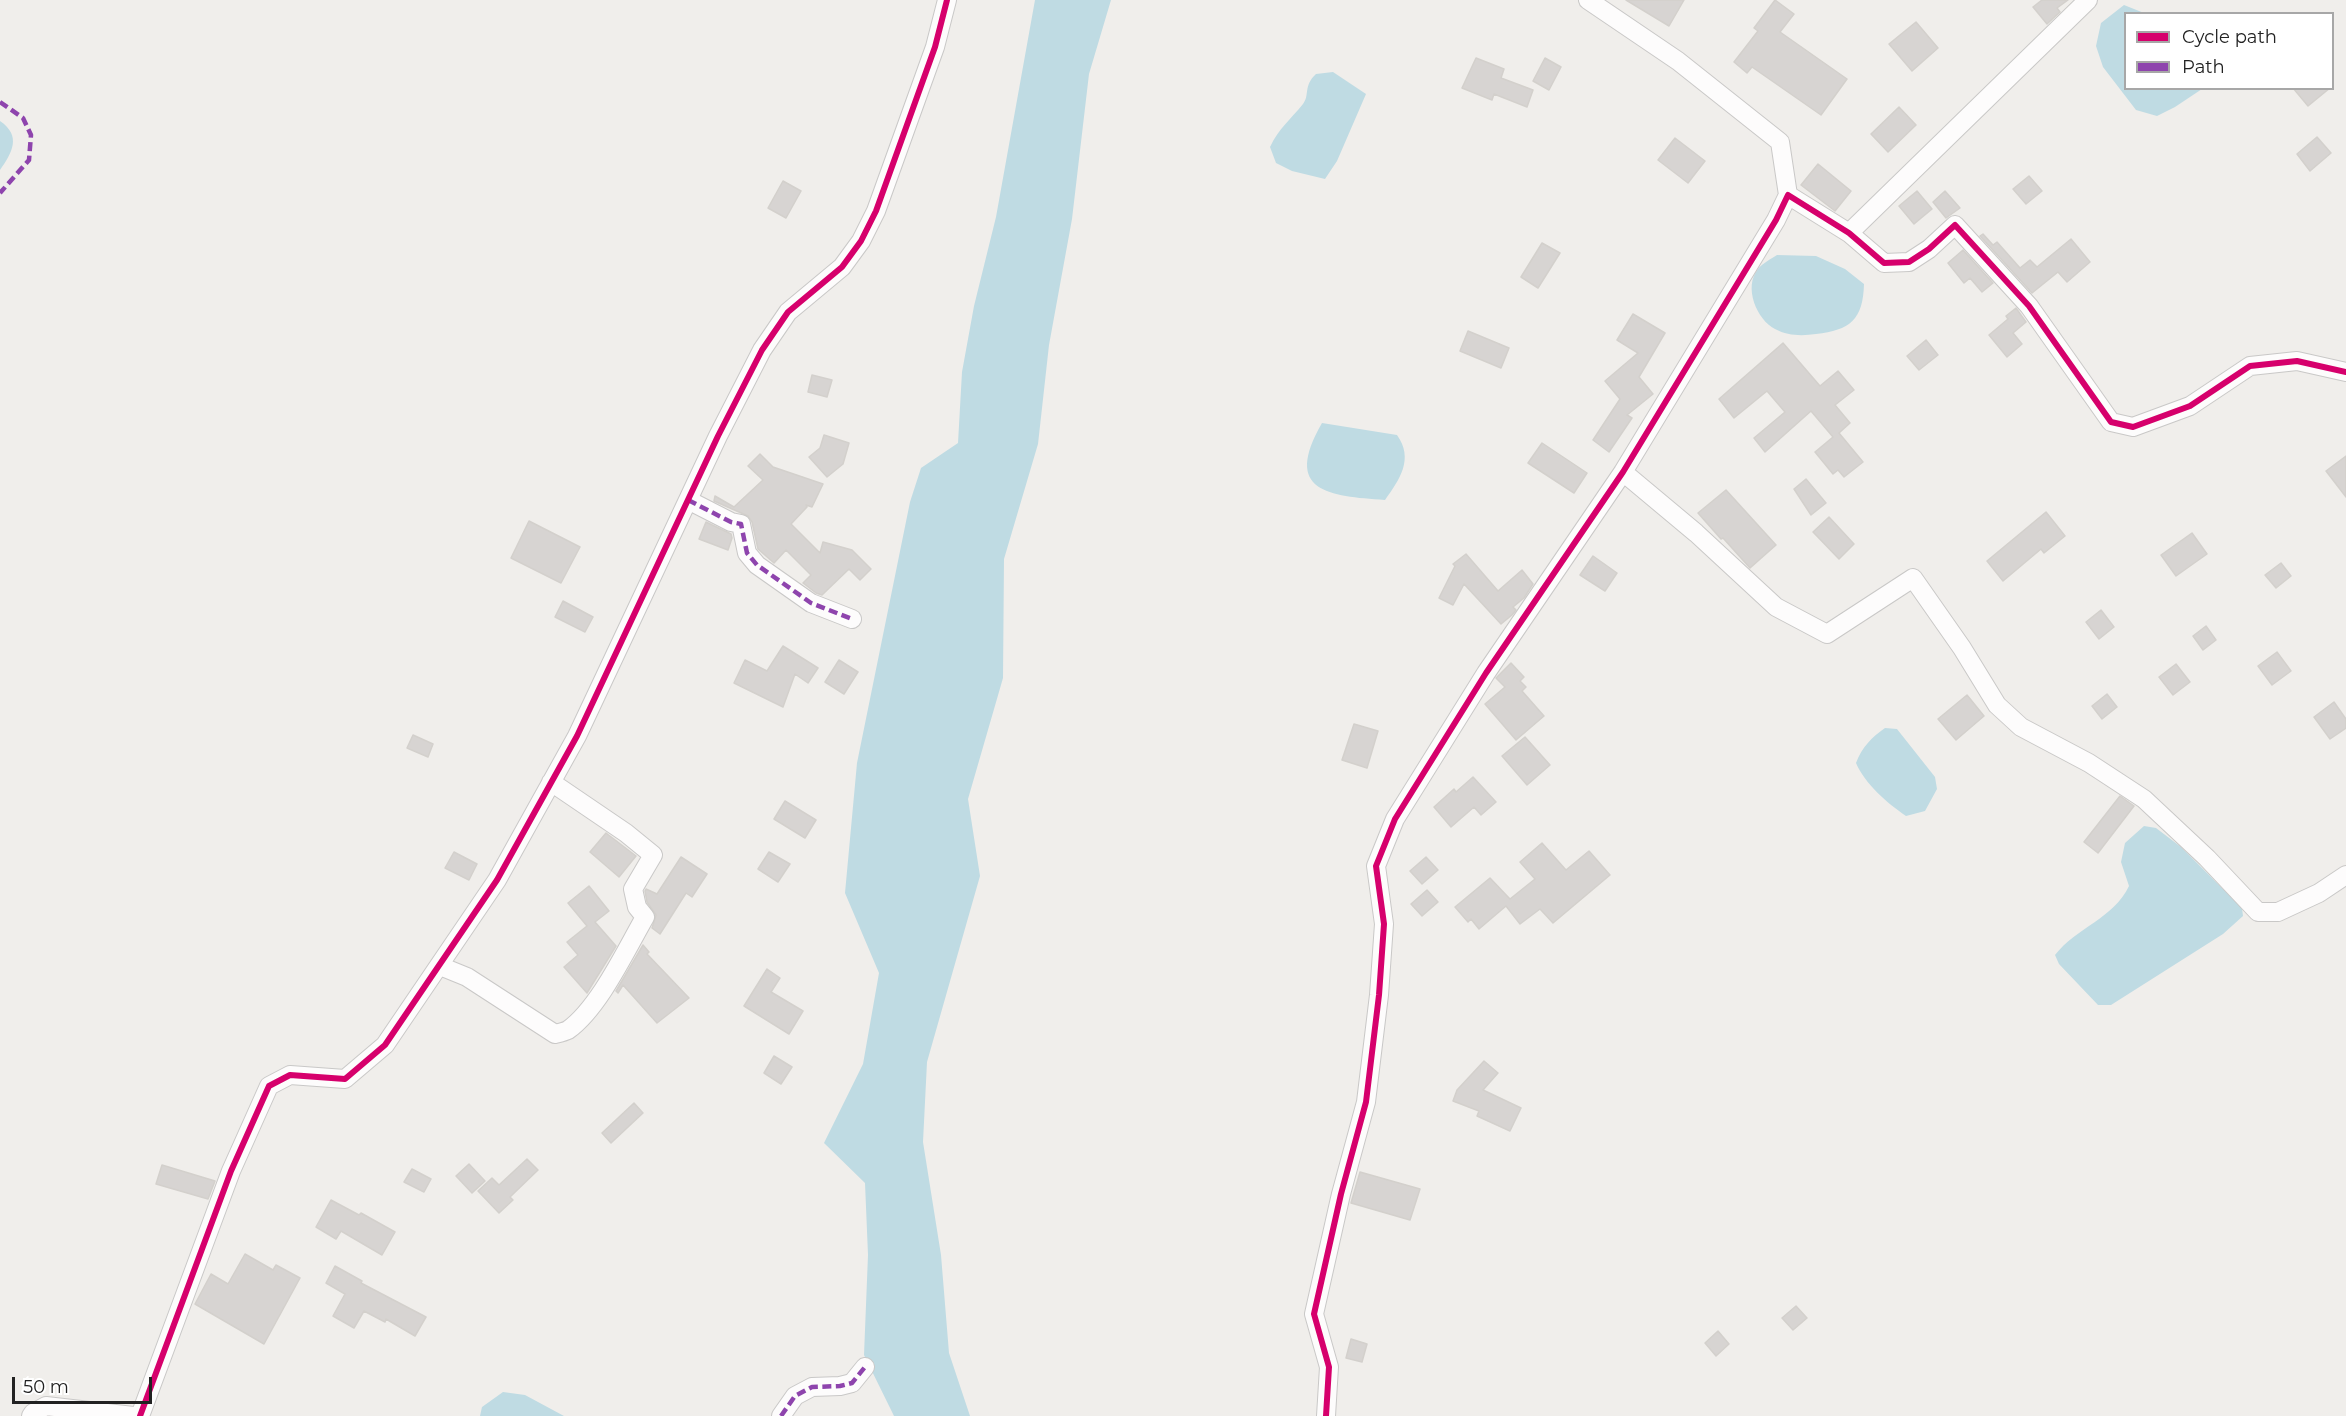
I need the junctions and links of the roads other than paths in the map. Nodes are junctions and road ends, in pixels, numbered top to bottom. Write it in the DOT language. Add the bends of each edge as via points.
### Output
graph roads {
  1 [pos="947,0"];
  2 [pos="1588,0"];
  3 [pos="2088,0"];
  4 [pos="1788,195"];
  5 [pos="1849,233"];
  6 [pos="2346,372"];
  7 [pos="1623,472"];
  8 [pos="688,500"];
  9 [pos="852,619"];
  10 [pos="551,782"];
  11 [pos="2346,875"];
  12 [pos="440,966"];
  13 [pos="865,1367"];
  14 [pos="31,1416"];
  15 [pos="133,1416"];
  16 [pos="140,1416"];
  17 [pos="781,1416"];
  18 [pos="1326,1416"];
  1 -- 8 [label="street" via="935,47 861,241 842,267 788,312 762,350"];
  2 -- 4 [label="street" via="1678,61 1780,142"];
  3 -- 5 [label="street"];
  4 -- 5 [label="street"];
  4 -- 7 [label="street"];
  5 -- 6 [label="street" via="1884,263 1909,262 1955,225 2029,306 2111,422 2133,428 2190,406 2250,366 2298,361"];
  7 -- 11 [label="street" via="1776,607 1827,634 1913,578 1997,705 2021,727 2089,763 2144,799 2258,912 2278,912"];
  7 -- 18 [label="street" via="1480,682 1395,819 1376,866 1384,924 1366,1102 1314,1314 1329,1367"];
  8 -- 9 [label="street" via="741,524 747,553 757,565 811,603"];
  8 -- 10 [label="street" via="577,736"];
  10 -- 12 [label="street" via="497,879"];
  10 -- 12 [label="street" via="653,855 633,889 637,908 645,917 611,975 587,1011 567,1031 555,1034 467,977"];
  12 -- 16 [label="street" via="385,1045 345,1079 290,1075 269,1086 231,1171"];
  13 -- 17 [label="street" via="852,1383 812,1387 795,1396"];
  14 -- 15 [label="street" via="46,1406"];
}
